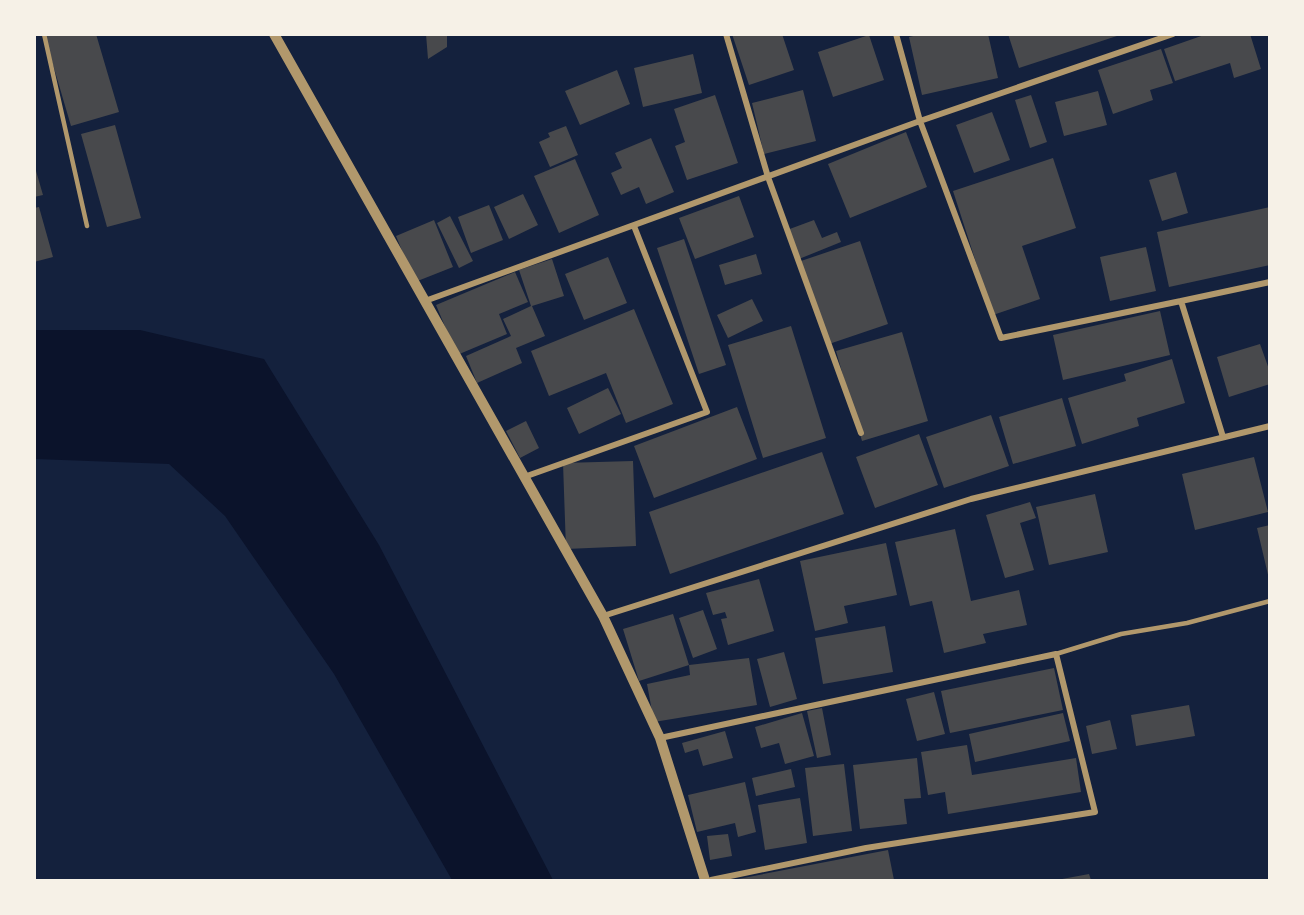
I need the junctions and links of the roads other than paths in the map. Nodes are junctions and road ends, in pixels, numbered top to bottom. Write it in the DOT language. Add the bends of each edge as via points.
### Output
graph roads {
  1 [pos="44,34"];
  2 [pos="274,34"];
  3 [pos="726,34"];
  4 [pos="896,34"];
  5 [pos="1173,34"];
  6 [pos="1165,36"];
  7 [pos="920,121"];
  8 [pos="768,177"];
  9 [pos="87,226"];
  10 [pos="634,226"];
  11 [pos="1269,282"];
  12 [pos="1181,301"];
  13 [pos="424,302"];
  14 [pos="1269,426"];
  15 [pos="861,433"];
  16 [pos="1223,437"];
  17 [pos="523,477"];
  18 [pos="1269,601"];
  19 [pos="603,616"];
  20 [pos="1056,654"];
  21 [pos="660,738"];
  22 [pos="705,880"];
  23 [pos="711,880"];
  1 -- 9 [label="lane"];
  2 -- 13 [label="street"];
  3 -- 8 [label="street"];
  4 -- 7 [label="street"];
  5 -- 6 [label="street"];
  6 -- 7 [label="street"];
  7 -- 8 [label="street"];
  7 -- 12 [label="street" via="1001,338"];
  8 -- 10 [label="street"];
  8 -- 15 [label="street"];
  10 -- 13 [label="street"];
  10 -- 17 [label="street" via="707,412"];
  11 -- 12 [label="street"];
  12 -- 16 [label="street"];
  13 -- 17 [label="street"];
  14 -- 16 [label="street"];
  16 -- 19 [label="street" via="971,499"];
  17 -- 19 [label="street"];
  18 -- 20 [label="lane" via="1186,623 1121,634"];
  19 -- 21 [label="street"];
  20 -- 21 [label="street"];
  20 -- 23 [label="street" via="1095,812 866,848"];
  21 -- 22 [label="street"];
}
